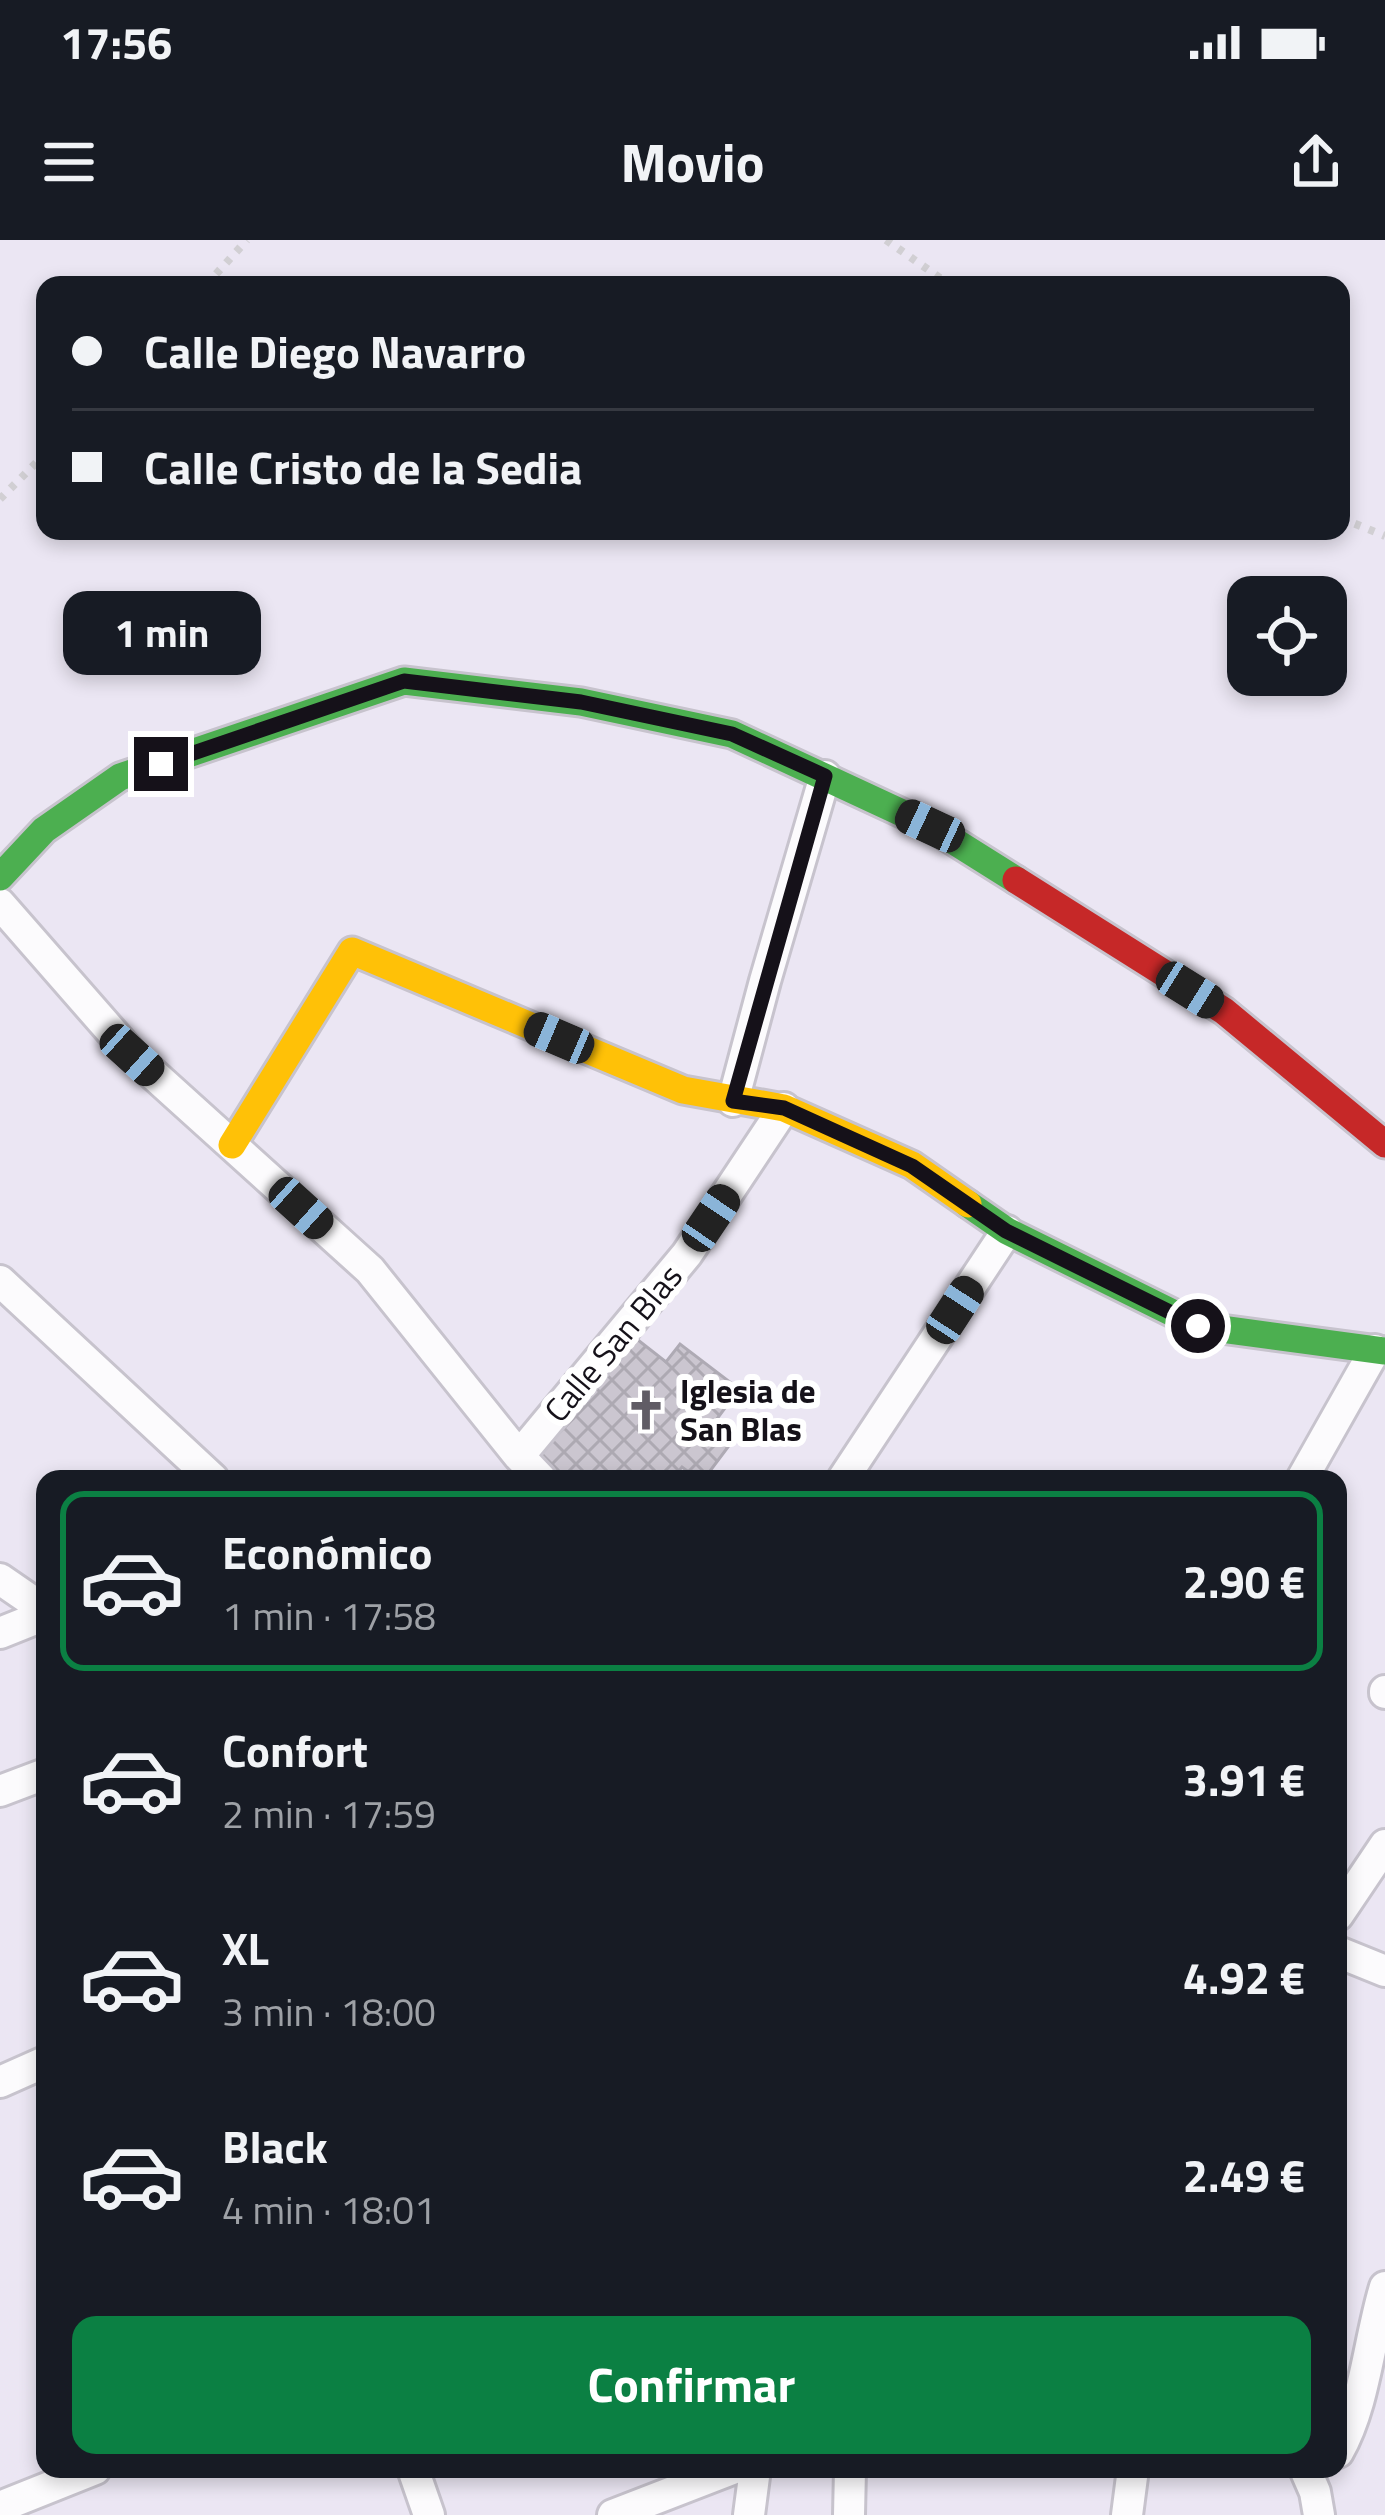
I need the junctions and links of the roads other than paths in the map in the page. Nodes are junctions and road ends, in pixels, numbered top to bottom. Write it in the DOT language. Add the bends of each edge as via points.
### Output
graph roads {
  1 [pos="825,776"];
  2 [pos="0,878"];
  3 [pos="0,904"];
  4 [pos="733,1101"];
  5 [pos="784,1108"];
  6 [pos="1383,1140"];
  7 [pos="232,1144"];
  8 [pos="1006,1231"];
  9 [pos="0,1281"];
  10 [pos="1380,1351"];
  11 [pos="519,1456"];
  12 [pos="203,1470"];
  13 [pos="532,1470"];
  14 [pos="856,1470"];
  15 [pos="1307,1470"];
  16 [pos="0,1579"];
  17 [pos="36,1605"];
  18 [pos="36,1616"];
  19 [pos="0,1633"];
  20 [pos="36,1777"];
  21 [pos="0,1791"];
  22 [pos="1385,1845"];
  23 [pos="1347,1902"];
  24 [pos="1347,1956"];
  25 [pos="1385,1971"];
  26 [pos="36,2066"];
  27 [pos="0,2082"];
  28 [pos="1385,2287"];
  29 [pos="1377,2362"];
  30 [pos="1347,2431"];
  31 [pos="72,2478"];
  32 [pos="416,2478"];
  33 [pos="709,2478"];
  34 [pos="754,2478"];
  35 [pos="831,2478"];
  36 [pos="850,2478"];
  37 [pos="1132,2478"];
  38 [pos="0,2507"];
  39 [pos="429,2515"];
  40 [pos="613,2515"];
  41 [pos="749,2515"];
  42 [pos="830,2515"];
  43 [pos="849,2515"];
  44 [pos="1127,2515"];
  1 -- 2 [label="street" via="732,734 581,702 404,681 120,777 44,830"];
  1 -- 4 [label="street"];
  1 -- 6 [label="street" via="930,826 1224,1011"];
  3 -- 7 [label="street" via="132,1055"];
  4 -- 5 [label="street"];
  4 -- 7 [label="street" via="683,1090 352,951"];
  5 -- 8 [label="street" via="912,1166"];
  5 -- 11 [label="street, Calle San Blas" via="687,1254"];
  7 -- 11 [label="street" via="370,1270"];
  8 -- 10 [label="street" via="1198,1326"];
  8 -- 14 [label="street"];
  9 -- 12 [label="street"];
  10 -- 15 [label="street"];
  11 -- 13 [label="street"];
  16 -- 17 [label="street"];
  18 -- 19 [label="street"];
  20 -- 21 [label="street"];
  22 -- 23 [label="street"];
  24 -- 25 [label="street"];
  26 -- 27 [label="street"];
  28 -- 29 [label="street"];
  29 -- 30 [label="street"];
  31 -- 38 [label="street"];
  32 -- 39 [label="street"];
  33 -- 40 [label="street"];
  34 -- 41 [label="street"];
  35 -- 42 [label="street"];
  36 -- 43 [label="street"];
  37 -- 44 [label="street"];
}
